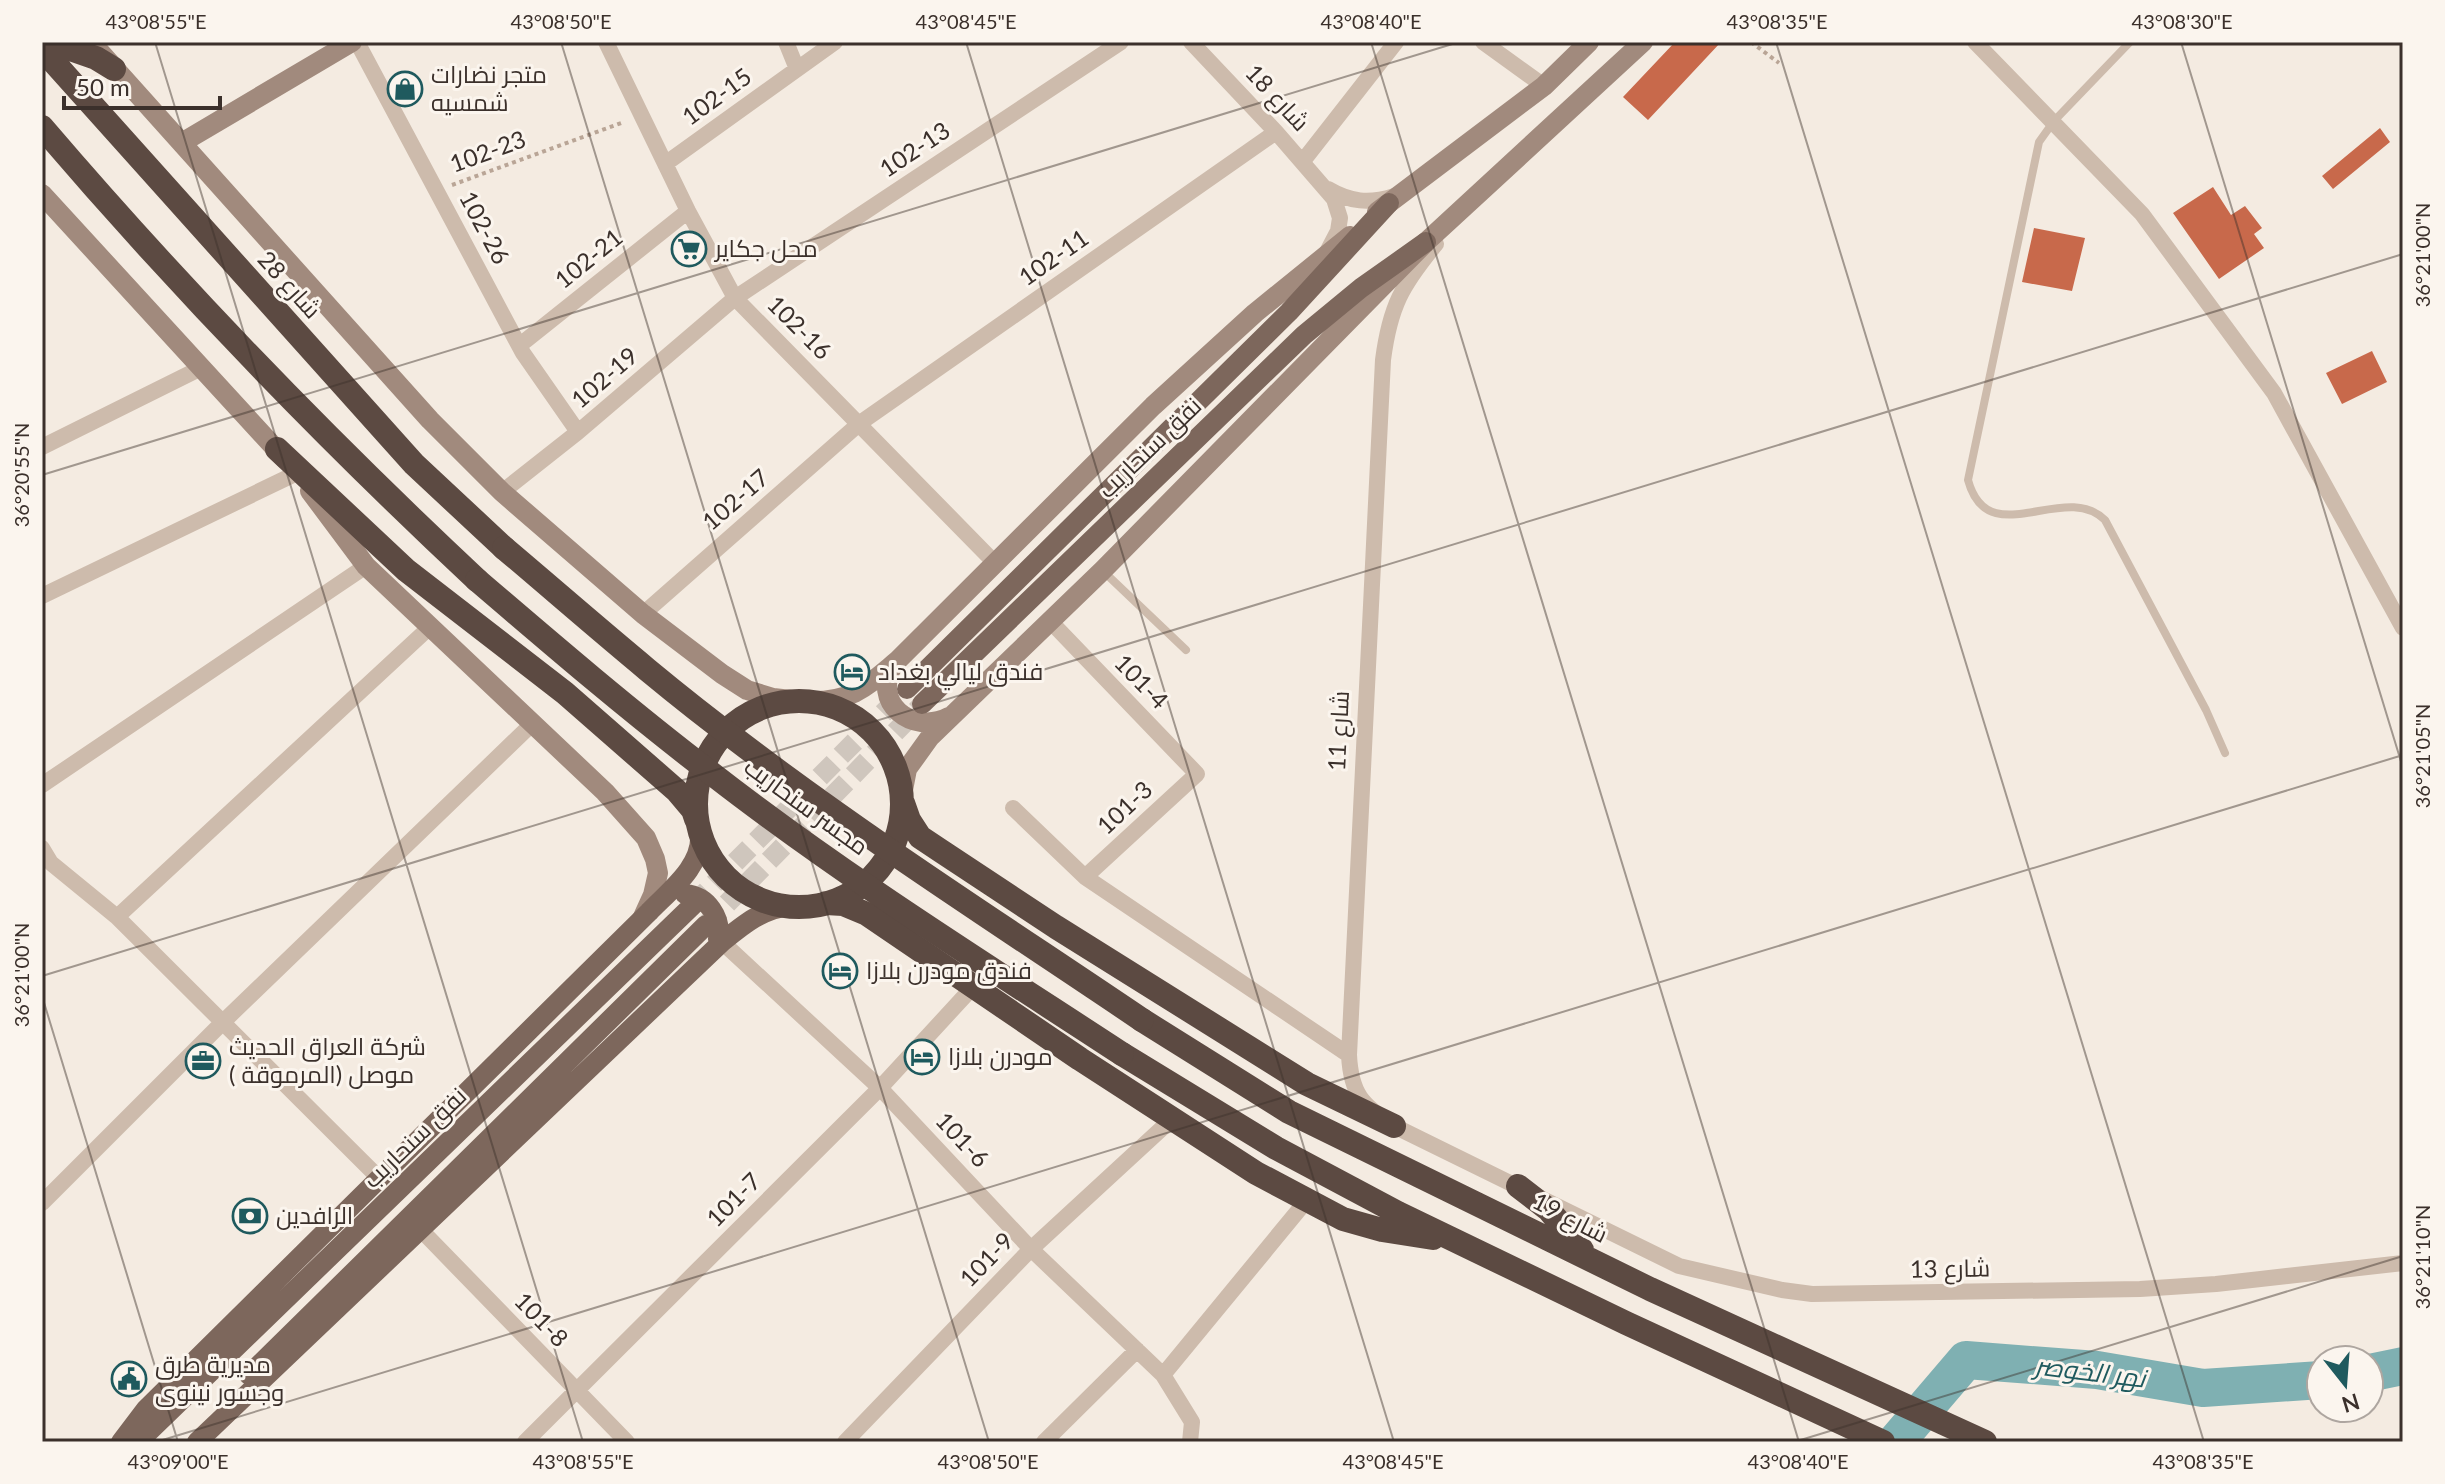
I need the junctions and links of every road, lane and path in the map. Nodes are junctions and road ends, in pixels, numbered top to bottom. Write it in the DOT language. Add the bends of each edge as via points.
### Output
graph roads {
  1 [pos="50,42"];
  2 [pos="91,42"];
  3 [pos="354,42"];
  4 [pos="606,42"];
  5 [pos="786,42"];
  6 [pos="835,42"];
  7 [pos="1121,42"];
  8 [pos="1191,42"];
  9 [pos="1396,42"];
  10 [pos="1483,42"];
  11 [pos="1589,42"];
  12 [pos="1643,42"];
  13 [pos="1751,42"];
  14 [pos="1975,42"];
  15 [pos="2130,42"];
  16 [pos="42,49"];
  17 [pos="1779,63"];
  18 [pos="114,69"];
  19 [pos="797,69"];
  20 [pos="1544,86"];
  21 [pos="641,115"];
  22 [pos="2054,121"];
  23 [pos="42,127"];
  24 [pos="1276,132"];
  25 [pos="183,142"];
  26 [pos="1303,161"];
  27 [pos="665,164"];
  28 [pos="1327,188"];
  29 [pos="437,190"];
  30 [pos="43,197"];
  31 [pos="1396,198"];
  32 [pos="1467,207"];
  33 [pos="688,211"];
  34 [pos="1426,242"];
  35 [pos="1322,259"];
  36 [pos="735,298"];
  37 [pos="520,345"];
  38 [pos="201,368"];
  39 [pos="860,423"];
  40 [pos="578,432"];
  41 [pos="42,447"];
  42 [pos="277,449"];
  43 [pos="297,473"];
  44 [pos="502,492"];
  45 [pos="504,548"];
  46 [pos="995,563"];
  47 [pos="366,566"];
  48 [pos="1102,571"];
  49 [pos="42,596"];
  50 [pos="643,614"];
  51 [pos="1051,622"];
  52 [pos="431,626"];
  53 [pos="2403,628"];
  54 [pos="1186,650"];
  55 [pos="897,661"];
  56 [pos="907,689"];
  57 [pos="804,701"];
  58 [pos="922,704"];
  59 [pos="957,712"];
  60 [pos="532,724"];
  61 [pos="2225,753"];
  62 [pos="1197,774"];
  63 [pos="42,785"];
  64 [pos="902,797"];
  65 [pos="1013,808"];
  66 [pos="698,828"];
  67 [pos="42,848"];
  68 [pos="47,868"];
  69 [pos="1085,877"];
  70 [pos="826,903"];
  71 [pos="693,905"];
  72 [pos="790,906"];
  73 [pos="646,915"];
  74 [pos="117,917"];
  75 [pos="706,925"];
  76 [pos="722,942"];
  77 [pos="696,967"];
  78 [pos="973,987"];
  79 [pos="1142,1020"];
  80 [pos="223,1022"];
  81 [pos="1349,1055"];
  82 [pos="880,1088"];
  83 [pos="1171,1120"];
  84 [pos="1394,1126"];
  85 [pos="378,1177"];
  86 [pos="1518,1186"];
  87 [pos="1307,1200"];
  88 [pos="42,1203"];
  89 [pos="422,1231"];
  90 [pos="1031,1249"];
  91 [pos="1477,1250"];
  92 [pos="2403,1263"];
  93 [pos="1606,1268"];
  94 [pos="1137,1350"];
  95 [pos="1163,1375"];
  96 [pos="576,1391"];
  97 [pos="121,1442"];
  98 [pos="138,1442"];
  99 [pos="181,1442"];
  100 [pos="197,1442"];
  101 [pos="525,1442"];
  102 [pos="627,1442"];
  103 [pos="845,1442"];
  104 [pos="1044,1442"];
  105 [pos="1190,1442"];
  106 [pos="1883,1442"];
  107 [pos="1985,1442"];
  1 -- 18 [label="highway"];
  2 -- 18 [label="main road"];
  3 -- 25 [label="main road"];
  3 -- 29 [label="street, 102-26"];
  4 -- 21 [label="street, 102-16"];
  5 -- 19 [label="street"];
  6 -- 19 [label="street, 102-15"];
  7 -- 36 [label="street, 102-13"];
  8 -- 24 [label="street, شارع 18"];
  9 -- 26 [label="street"];
  10 -- 20 [label="street"];
  11 -- 20 [label="main road"];
  12 -- 32 [label="main road, شارع 11"];
  13 -- 17 [label="path"];
  14 -- 22 [label="street"];
  15 -- 22 [label="lane"];
  16 -- 45 [label="highway, شارع 28" via="414,464"];
  18 -- 25 [label="main road"];
  19 -- 27 [label="street, 102-15"];
  20 -- 31 [label="main road"];
  21 -- 27 [label="street, 102-16"];
  21 -- 29 [label="path, 102-23"];
  22 -- 53 [label="street" via="2142,214 2274,393"];
  22 -- 61 [label="lane" via="2039,142 1968,480 1972,497 1990,513 2016,515 2064,506 2094,509 2105,520"];
  23 -- 91 [label="highway, مجسر سنحاريب, bridge" via="290,399 477,580 746,800 1122,1054 1276,1148"];
  24 -- 26 [label="street, شارع 18"];
  24 -- 39 [label="street, 102-11"];
  25 -- 44 [label="main road" via="430,420"];
  26 -- 28 [label="street, شارع 18"];
  27 -- 33 [label="street, 102-16"];
  28 -- 31 [label="street" via="1350,200"];
  28 -- 35 [label="street" via="1340,218 1334,243"];
  29 -- 37 [label="street, 102-26"];
  30 -- 38 [label="main road"];
  31 -- 35 [label="main road"];
  31 -- 56 [label="main road, نفق سنحاريب" via="1289,312"];
  32 -- 34 [label="main road, شارع 11"];
  32 -- 81 [label="street, شارع 11" via="1413,272 1387,323"];
  33 -- 36 [label="street, 102-16"];
  33 -- 37 [label="street, 102-21"];
  34 -- 48 [label="main road, شارع 11"];
  34 -- 58 [label="main road, نفق سنحاريب" via="1304,335"];
  35 -- 46 [label="main road" via="1153,406"];
  36 -- 39 [label="street, 102-16"];
  36 -- 40 [label="street, 102-19"];
  37 -- 40 [label="street, 102-26"];
  38 -- 41 [label="street"];
  38 -- 42 [label="main road"];
  39 -- 46 [label="street, 102-16"];
  39 -- 50 [label="street, 102-17"];
  40 -- 44 [label="street, 102-19"];
  42 -- 43 [label="main road"];
  42 -- 66 [label="highway" via="406,570 565,693 677,791 693,810"];
  43 -- 47 [label="main road"];
  43 -- 49 [label="street"];
  44 -- 50 [label="main road"];
  45 -- 79 [label="highway, مجسر سنحاريب, bridge" via="640,663 800,787"];
  46 -- 55 [label="main road"];
  47 -- 52 [label="main road"];
  47 -- 63 [label="street"];
  48 -- 51 [label="main road, شارع 11"];
  48 -- 54 [label="lane"];
  50 -- 57 [label="main road" via="747,690"];
  51 -- 59 [label="main road, شارع 11"];
  51 -- 62 [label="street, 101-4"];
  52 -- 60 [label="main road"];
  52 -- 74 [label="street"];
  55 -- 57 [label="main road" via="853,694"];
  55 -- 59 [label="main road" via="887,688 905,717 924,724"];
  57 -- 64 [label="highway" via="845,711 875,733 894,764"];
  57 -- 66 [label="highway" via="755,710 713,746 698,779"];
  59 -- 64 [label="main road, شارع 11" via="915,755"];
  60 -- 73 [label="main road" via="626,812 646,838 658,873"];
  60 -- 80 [label="street"];
  62 -- 69 [label="street, 101-3"];
  64 -- 70 [label="highway" via="897,836 880,869 852,893"];
  64 -- 84 [label="highway" via="920,837 1307,1084"];
  65 -- 69 [label="street"];
  66 -- 72 [label="highway" via="711,860 730,881 753,896"];
  66 -- 73 [label="main road" via="696,859"];
  67 -- 68 [label="street"];
  68 -- 74 [label="street"];
  69 -- 81 [label="street"];
  70 -- 72 [label="highway"];
  70 -- 78 [label="highway" via="867,914"];
  71 -- 98 [label="main road, نفق سنحاريب"];
  72 -- 76 [label="main road" via="751,918"];
  73 -- 77 [label="main road" via="676,894 694,895 712,910 718,941"];
  73 -- 85 [label="main road"];
  74 -- 80 [label="street"];
  75 -- 99 [label="main road"];
  76 -- 77 [label="main road"];
  76 -- 82 [label="street, 101-6"];
  77 -- 89 [label="main road"];
  78 -- 82 [label="street, 101-7"];
  78 -- 83 [label="highway"];
  79 -- 93 [label="highway, شارع 19" via="1289,1112"];
  80 -- 85 [label="street"];
  80 -- 88 [label="street"];
  81 -- 84 [label="street, شارع 11" via="1356,1093"];
  82 -- 90 [label="street, 101-6"];
  82 -- 96 [label="street, 101-7"];
  83 -- 87 [label="highway"];
  83 -- 90 [label="street, 101-9"];
  84 -- 86 [label="street, شارع 11"];
  85 -- 97 [label="main road" via="146,1409"];
  86 -- 92 [label="street, شارع 13" via="1679,1266 1812,1294 2140,1289"];
  86 -- 93 [label="highway"];
  87 -- 91 [label="highway" via="1363,1225"];
  87 -- 95 [label="street"];
  89 -- 96 [label="street, 101-8"];
  89 -- 100 [label="main road"];
  90 -- 94 [label="street, 101-6"];
  90 -- 103 [label="street, 101-9"];
  91 -- 106 [label="highway"];
  93 -- 107 [label="highway, شارع 19"];
  94 -- 95 [label="street, 101-6"];
  94 -- 104 [label="street"];
  95 -- 105 [label="street, 101-6" via="1192,1422"];
  96 -- 101 [label="street, 101-7"];
  96 -- 102 [label="street, 101-8"];
}
